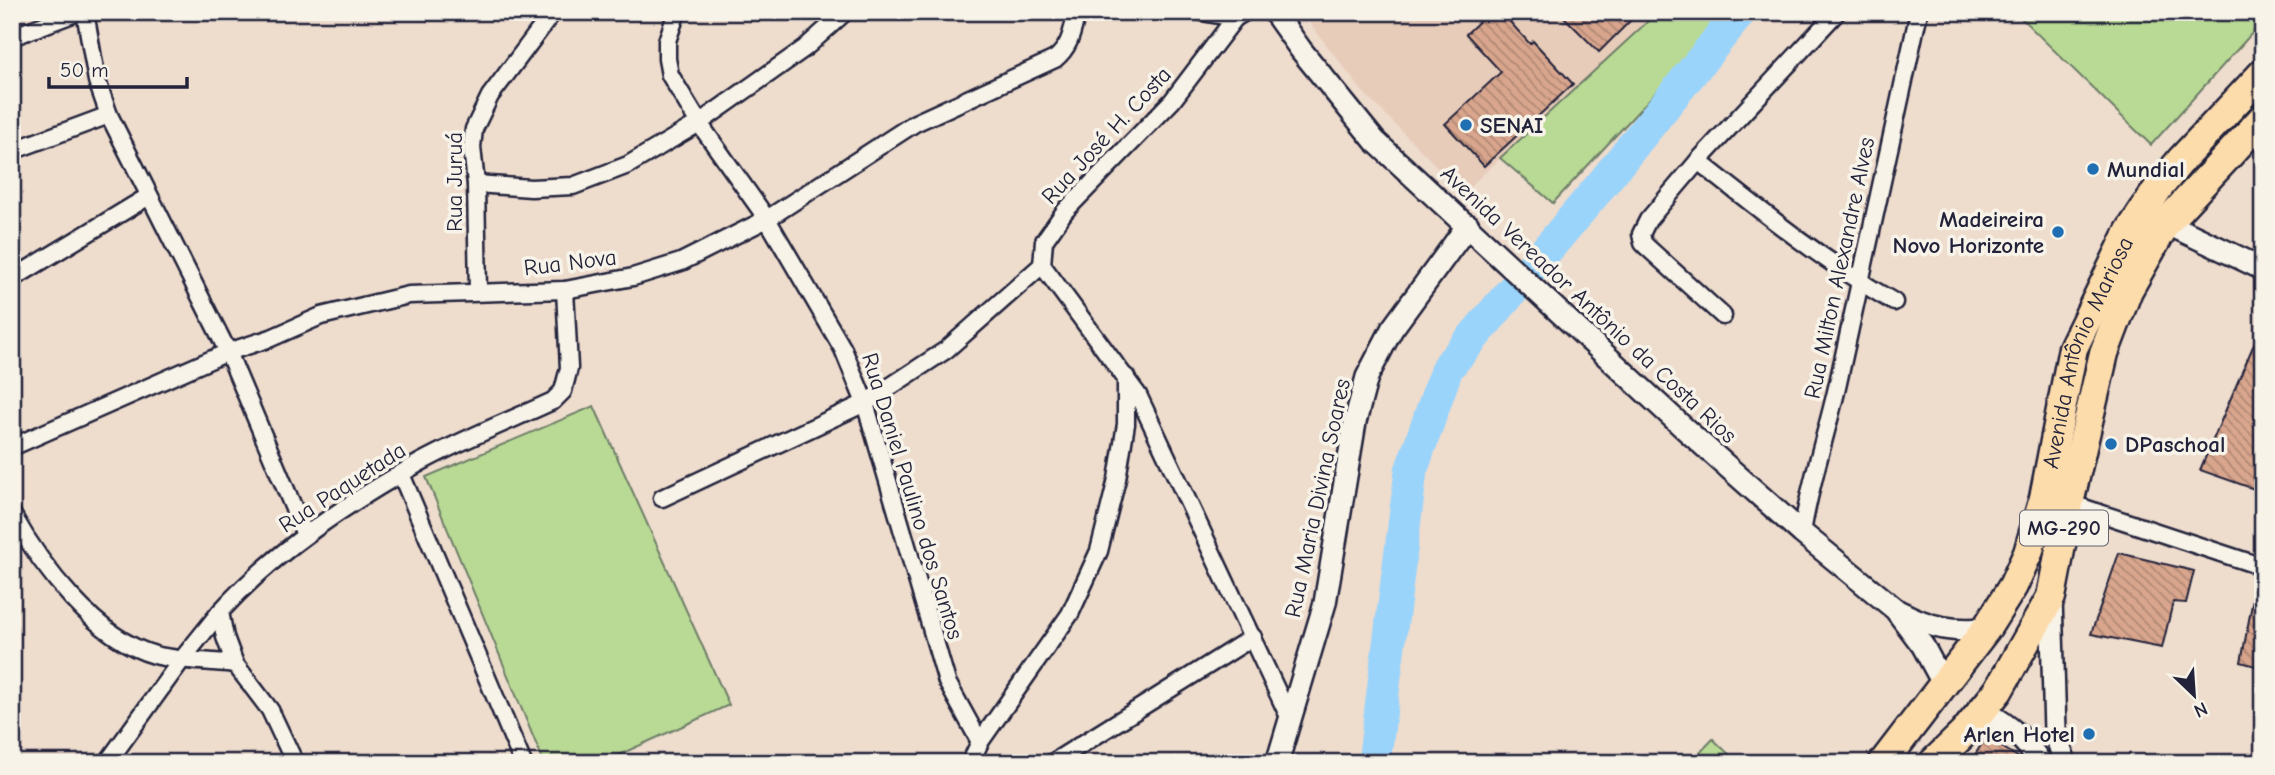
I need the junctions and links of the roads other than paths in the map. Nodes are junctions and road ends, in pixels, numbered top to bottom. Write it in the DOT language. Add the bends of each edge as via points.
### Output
graph roads {
  1 [pos="78,12"];
  2 [pos="85,12"];
  3 [pos="552,12"];
  4 [pos="677,12"];
  5 [pos="845,12"];
  6 [pos="1077,12"];
  7 [pos="1202,12"];
  8 [pos="1275,12"];
  9 [pos="1837,12"];
  10 [pos="1919,12"];
  11 [pos="1240,15"];
  12 [pos="12,37"];
  13 [pos="2263,73"];
  14 [pos="109,115"];
  15 [pos="2263,118"];
  16 [pos="699,123"];
  17 [pos="12,151"];
  18 [pos="1698,161"];
  19 [pos="476,184"];
  20 [pos="149,196"];
  21 [pos="767,219"];
  22 [pos="2166,223"];
  23 [pos="1468,226"];
  24 [pos="1042,265"];
  25 [pos="2263,269"];
  26 [pos="12,279"];
  27 [pos="1860,283"];
  28 [pos="565,290"];
  29 [pos="478,292"];
  30 [pos="1894,302"];
  31 [pos="1723,316"];
  32 [pos="228,352"];
  33 [pos="2104,353"];
  34 [pos="2069,366"];
  35 [pos="1126,377"];
  36 [pos="864,403"];
  37 [pos="12,447"];
  38 [pos="401,474"];
  39 [pos="662,498"];
  40 [pos="2069,503"];
  41 [pos="12,514"];
  42 [pos="1802,533"];
  43 [pos="305,535"];
  44 [pos="2263,567"];
  45 [pos="2051,597"];
  46 [pos="1895,609"];
  47 [pos="220,612"];
  48 [pos="1986,629"];
  49 [pos="1253,637"];
  50 [pos="183,658"];
  51 [pos="235,664"];
  52 [pos="1944,685"];
  53 [pos="1990,701"];
  54 [pos="1291,721"];
  55 [pos="979,742"];
  56 [pos="107,763"];
  57 [pos="295,763"];
  58 [pos="523,763"];
  59 [pos="970,763"];
  60 [pos="1052,763"];
  61 [pos="1277,763"];
  62 [pos="1883,763"];
  63 [pos="1933,763"];
  64 [pos="2041,763"];
  65 [pos="2065,763"];
  1 -- 12 [label="street"];
  2 -- 14 [label="street" via="97,81"];
  3 -- 19 [label="street, Rua Juruá" via="480,114 472,147"];
  4 -- 16 [label="street, Rua Daniel Paulino dos Santos" via="667,41 667,60 670,75"];
  5 -- 16 [label="street" via="805,48"];
  6 -- 21 [label="street, Rua Nova" via="1070,42 1055,59 915,123"];
  7 -- 11 [label="street"];
  8 -- 23 [label="main road, Avenida Vereador Antônio da Costa Rios" via="1375,141"];
  9 -- 18 [label="street"];
  10 -- 27 [label="street, Rua Milton Alexandre Alves"];
  11 -- 24 [label="street, Rua José H. Costa" via="1172,101 1065,211 1044,241"];
  13 -- 34 [label="highway, Avenida Antônio Mariosa / MG-290" via="2182,159 2130,230 2073,348"];
  14 -- 17 [label="street"];
  14 -- 20 [label="street"];
  15 -- 22 [label="highway, Avenida Antônio Mariosa / MG-290"];
  16 -- 19 [label="street" via="628,164 573,186"];
  16 -- 21 [label="street, Rua Daniel Paulino dos Santos"];
  18 -- 27 [label="street"];
  18 -- 31 [label="street" via="1648,220 1641,239"];
  19 -- 29 [label="street, Rua Juruá"];
  20 -- 26 [label="street"];
  20 -- 32 [label="street"];
  21 -- 28 [label="street, Rua Nova" via="681,262"];
  21 -- 36 [label="street, Rua Daniel Paulino dos Santos" via="843,349"];
  22 -- 25 [label="main road"];
  22 -- 33 [label="highway, Avenida Antônio Mariosa / MG-290" via="2128,290"];
  23 -- 42 [label="main road, Avenida Vereador Antônio da Costa Rios"];
  23 -- 54 [label="main road, Rua Maria Divina Soares" via="1392,329 1367,377 1355,422 1325,603"];
  24 -- 35 [label="street"];
  24 -- 36 [label="street" via="946,350"];
  27 -- 30 [label="street"];
  27 -- 42 [label="street, Rua Milton Alexandre Alves"];
  28 -- 29 [label="street, Rua Nova"];
  28 -- 38 [label="street, Rua Paquetada" via="569,368 563,391 553,401"];
  29 -- 32 [label="street, Rua Nova" via="409,295 368,304 321,316"];
  32 -- 37 [label="street, Rua Nova"];
  32 -- 43 [label="street"];
  33 -- 34 [label="highway" via="2104,331 2094,325"];
  33 -- 40 [label="highway, Avenida Antônio Mariosa / MG-290"];
  34 -- 48 [label="highway, Avenida Antônio Mariosa / MG-290" via="2044,498 2028,553"];
  35 -- 49 [label="street"];
  35 -- 55 [label="street" via="1126,424 1099,551 1070,614"];
  36 -- 39 [label="street"];
  36 -- 55 [label="street, Rua Daniel Paulino dos Santos" via="947,682"];
  38 -- 43 [label="street, Rua Paquetada"];
  38 -- 58 [label="street"];
  40 -- 44 [label="street"];
  40 -- 45 [label="highway, Avenida Antônio Mariosa / MG-290"];
  41 -- 50 [label="street" via="51,571 102,628 156,655"];
  42 -- 46 [label="main road, Avenida Vereador Antônio da Costa Rios"];
  43 -- 47 [label="street, Rua Paquetada" via="247,582"];
  45 -- 53 [label="highway, Avenida Antônio Mariosa / MG-290"];
  45 -- 65 [label="main road" via="2055,731"];
  46 -- 48 [label="main road, Avenida Vereador Antônio da Costa Rios" via="1935,627"];
  46 -- 52 [label="main road, Avenida Vereador Antônio da Costa Rios"];
  47 -- 50 [label="street, Rua Paquetada"];
  47 -- 51 [label="street"];
  48 -- 52 [label="highway, Avenida Antônio Mariosa / MG-290"];
  49 -- 54 [label="street"];
  49 -- 60 [label="street"];
  50 -- 51 [label="street"];
  50 -- 56 [label="street, Rua Paquetada"];
  51 -- 57 [label="street" via="270,710"];
  52 -- 62 [label="highway, MG-290"];
  53 -- 63 [label="highway, MG-290"];
  53 -- 64 [label="main road"];
  54 -- 61 [label="main road, Rua Maria Divina Soares"];
  55 -- 59 [label="street"];
}
